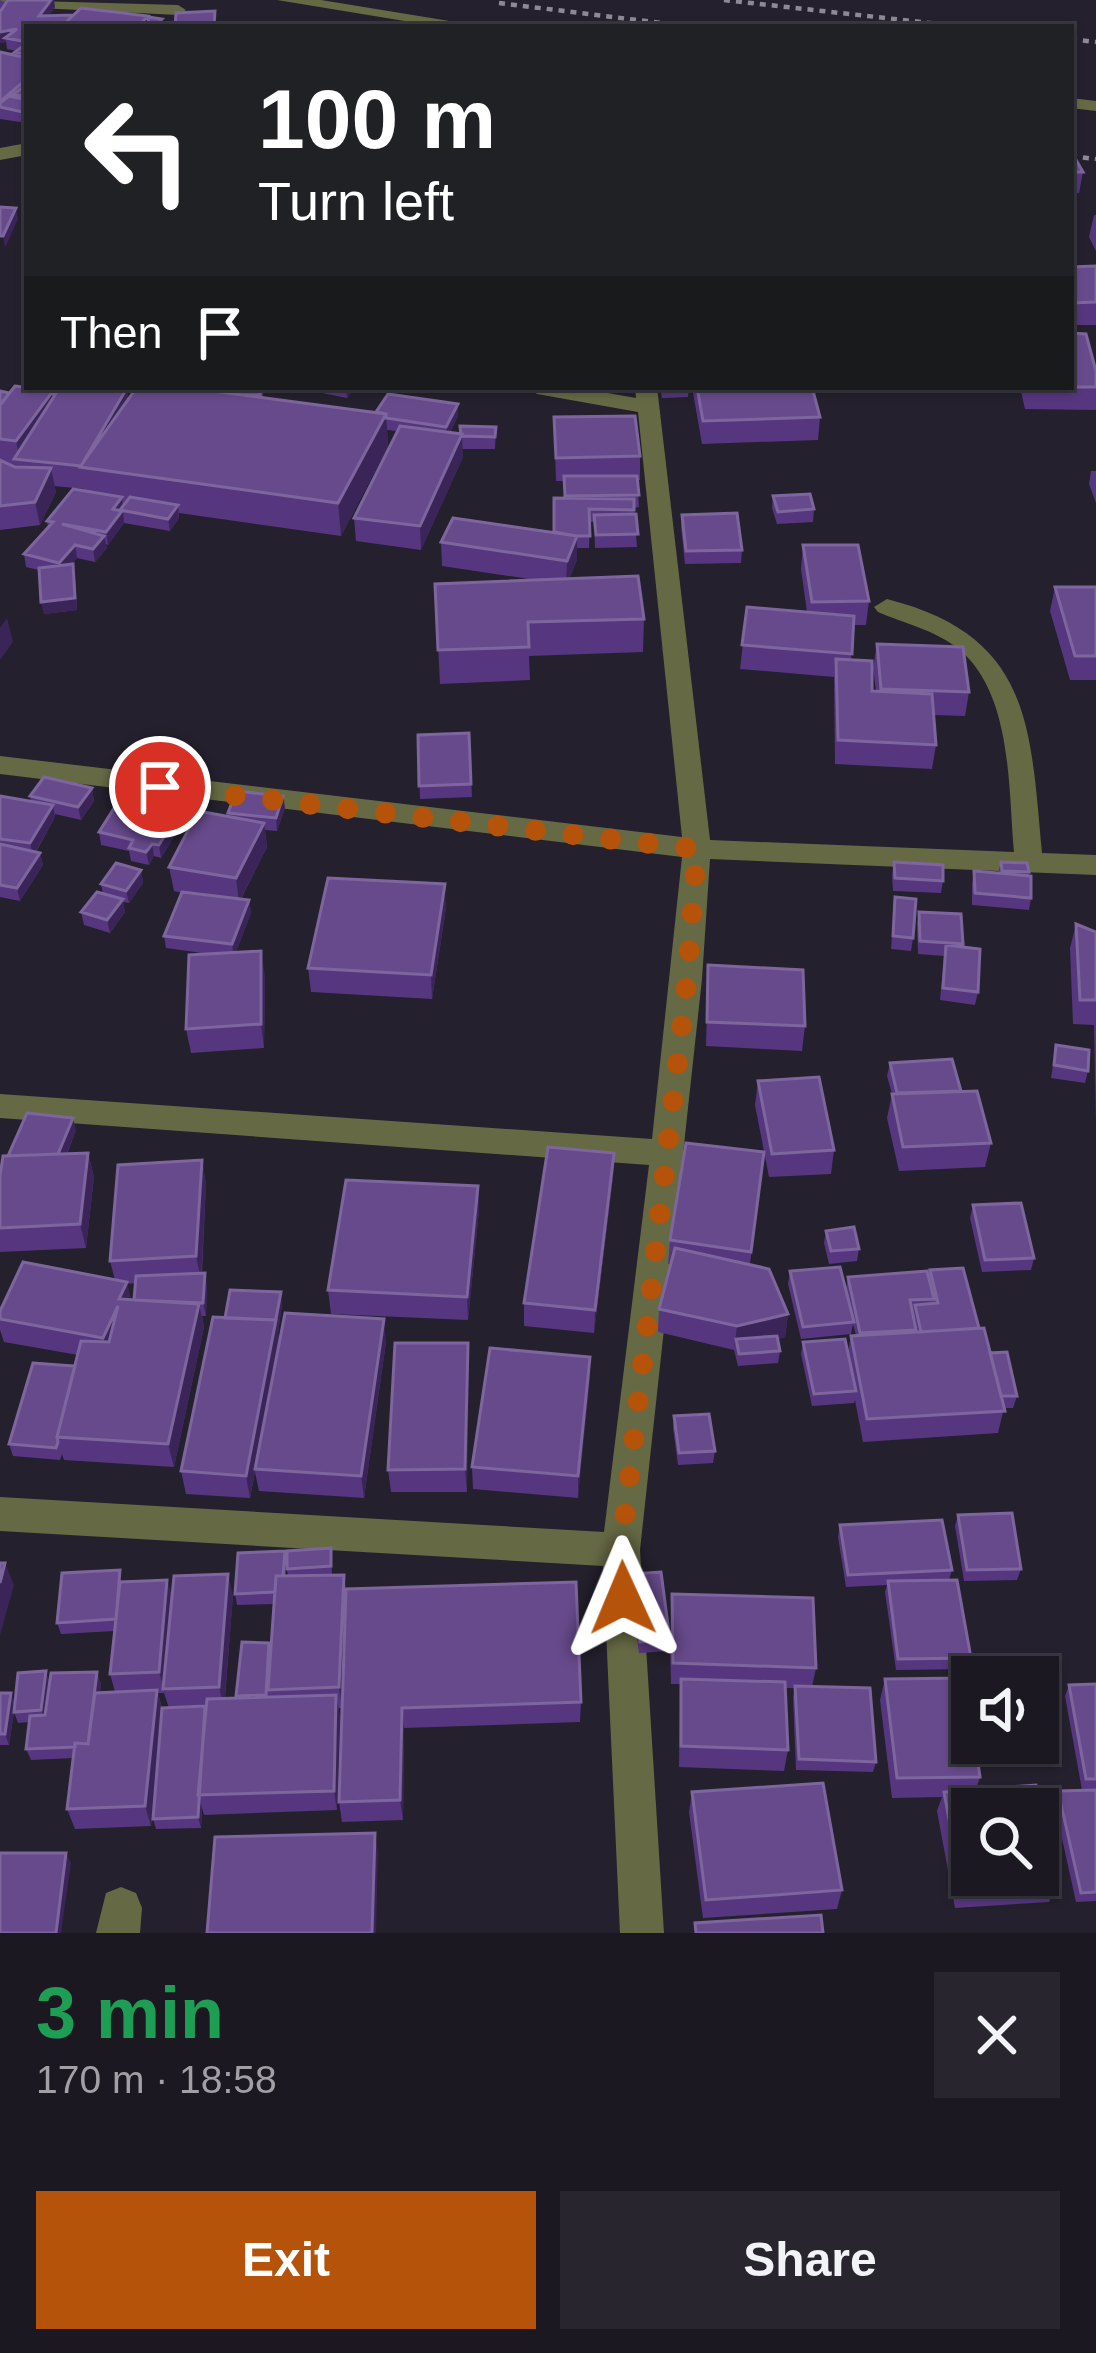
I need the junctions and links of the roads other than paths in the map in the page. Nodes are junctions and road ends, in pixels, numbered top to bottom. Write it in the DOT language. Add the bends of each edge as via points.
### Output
graph roads {
  1 [pos="285,0"];
  2 [pos="0,1"];
  3 [pos="178,10"];
  4 [pos="456,24"];
  5 [pos="570,390"];
  6 [pos="647,397"];
  7 [pos="887,607"];
  8 [pos="0,765"];
  9 [pos="697,849"];
  10 [pos="1029,861"];
  11 [pos="1096,865"];
  12 [pos="0,1106"];
  13 [pos="666,1154"];
  14 [pos="0,1514"];
  15 [pos="621,1550"];
  16 [pos="641,1933"];
  1 -- 4 [label="street"];
  2 -- 3 [label="street"];
  5 -- 6 [label="street"];
  6 -- 9 [label="street"];
  7 -- 10 [label="street" via="968,643 999,682 1018,755"];
  8 -- 9 [label="street"];
  9 -- 10 [label="street"];
  9 -- 13 [label="street"];
  10 -- 11 [label="street"];
  12 -- 13 [label="street"];
  13 -- 15 [label="street"];
  14 -- 15 [label="street"];
  15 -- 16 [label="street"];
}
